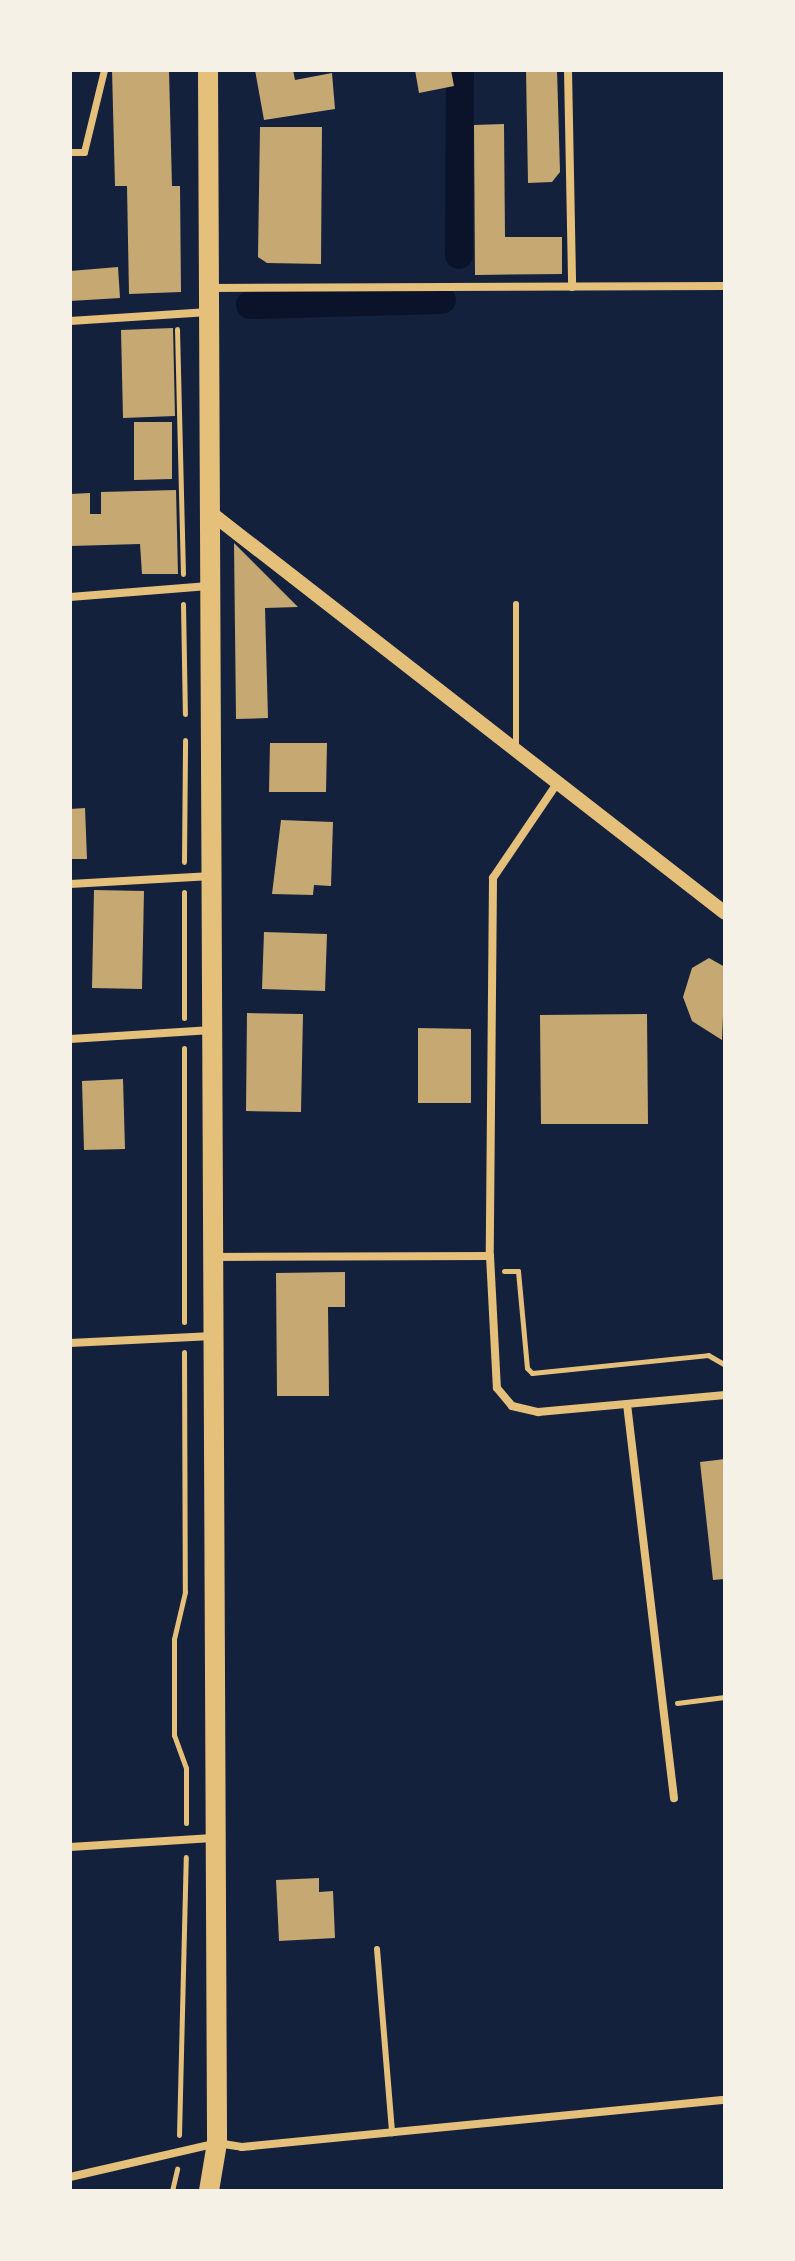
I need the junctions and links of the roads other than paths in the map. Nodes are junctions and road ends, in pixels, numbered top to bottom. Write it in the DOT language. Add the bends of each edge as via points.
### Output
graph roads {
  1 [pos="104,70"];
  2 [pos="208,70"];
  3 [pos="568,70"];
  4 [pos="70,152"];
  5 [pos="725,286"];
  6 [pos="572,287"];
  7 [pos="211,288"];
  8 [pos="211,312"];
  9 [pos="70,321"];
  10 [pos="211,513"];
  11 [pos="211,586"];
  12 [pos="70,597"];
  13 [pos="516,604"];
  14 [pos="516,750"];
  15 [pos="558,782"];
  16 [pos="213,876"];
  17 [pos="70,884"];
  18 [pos="725,913"];
  19 [pos="213,1030"];
  20 [pos="70,1039"];
  21 [pos="490,1256"];
  22 [pos="213,1257"];
  23 [pos="214,1336"];
  24 [pos="70,1343"];
  25 [pos="725,1395"];
  26 [pos="627,1404"];
  27 [pos="674,1798"];
  28 [pos="215,1838"];
  29 [pos="70,1847"];
  30 [pos="377,1949"];
  31 [pos="725,2100"];
  32 [pos="392,2133"];
  33 [pos="217,2143"];
  34 [pos="70,2177"];
  35 [pos="209,2191"];
  1 -- 4 [label="street" via="84,152"];
  2 -- 7 [label="main road"];
  3 -- 6 [label="street"];
  5 -- 6 [label="street"];
  6 -- 7 [label="street"];
  7 -- 8 [label="main road"];
  8 -- 9 [label="street"];
  8 -- 10 [label="main road"];
  10 -- 11 [label="main road"];
  10 -- 14 [label="street"];
  11 -- 12 [label="street"];
  11 -- 16 [label="main road"];
  13 -- 14 [label="lane"];
  14 -- 15 [label="street"];
  15 -- 18 [label="street"];
  15 -- 21 [label="street" via="493,878"];
  16 -- 17 [label="street"];
  16 -- 19 [label="main road"];
  19 -- 20 [label="street"];
  19 -- 22 [label="main road"];
  21 -- 22 [label="street"];
  21 -- 26 [label="street" via="497,1388 512,1406 523,1411"];
  22 -- 23 [label="main road"];
  23 -- 24 [label="street"];
  23 -- 28 [label="main road"];
  25 -- 26 [label="street"];
  26 -- 27 [label="street"];
  28 -- 29 [label="street"];
  28 -- 33 [label="main road"];
  30 -- 32 [label="lane"];
  31 -- 32 [label="street"];
  32 -- 33 [label="street" via="242,2147"];
  33 -- 34 [label="street"];
  33 -- 35 [label="main road"];
}
